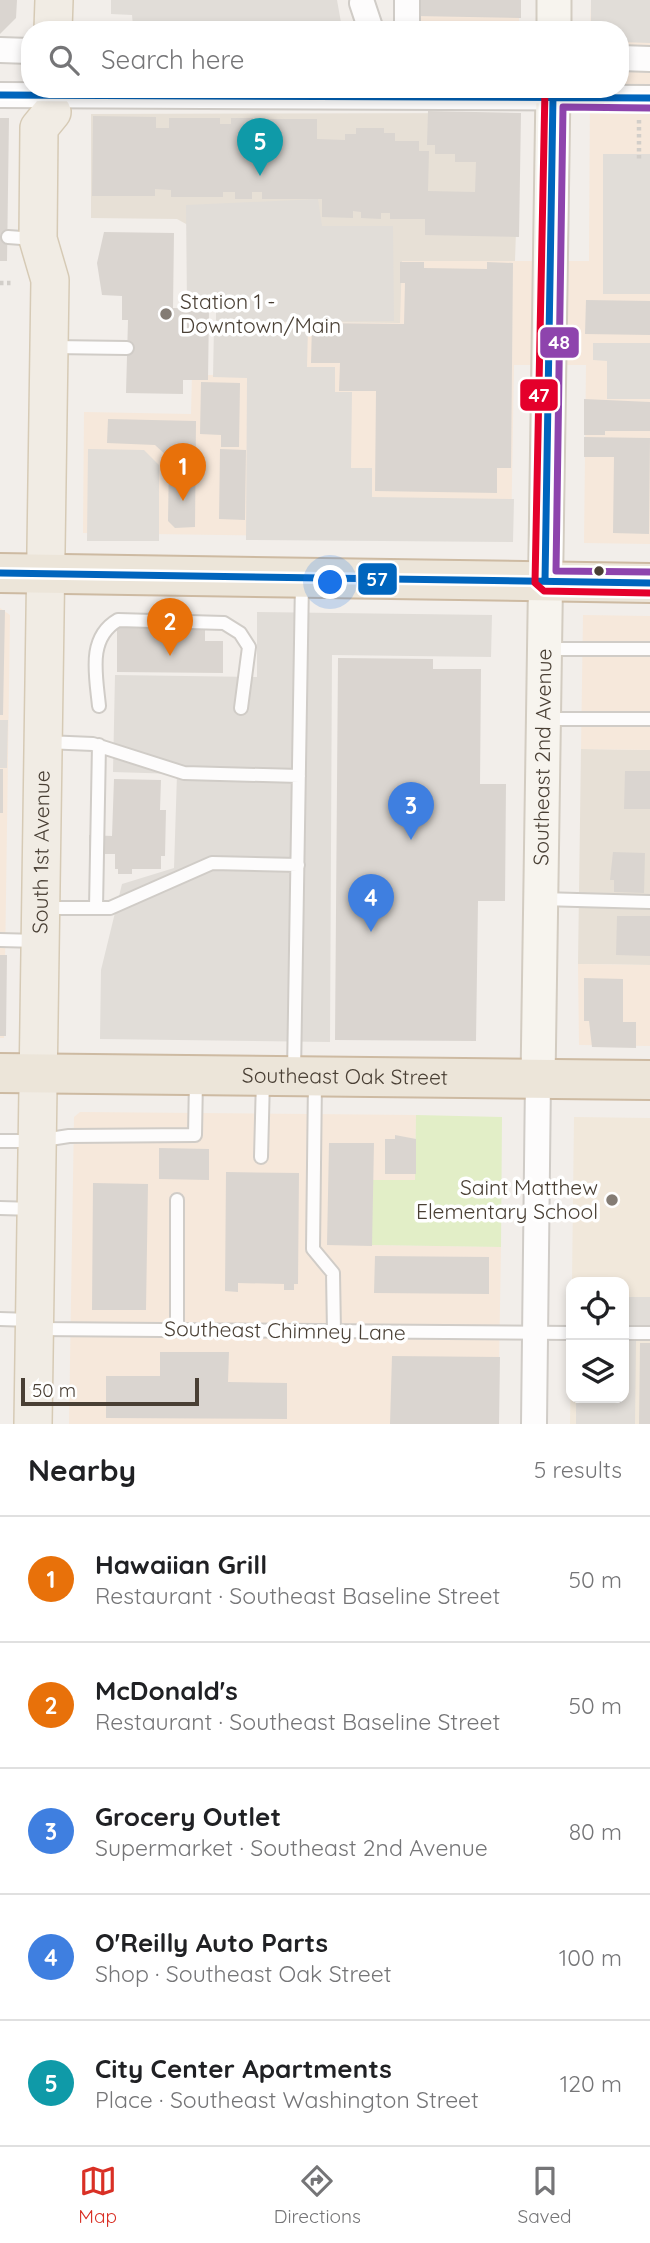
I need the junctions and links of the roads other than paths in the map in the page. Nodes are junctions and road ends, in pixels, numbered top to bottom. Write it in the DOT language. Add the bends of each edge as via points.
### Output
graph roads {
  1 [pos="54,0"];
  2 [pos="407,0"];
  3 [pos="554,0"];
  4 [pos="362,3"];
  5 [pos="53,21"];
  6 [pos="368,21"];
  7 [pos="407,21"];
  8 [pos="554,21"];
  9 [pos="0,50"];
  10 [pos="21,51"];
  11 [pos="629,58"];
  12 [pos="650,59"];
  13 [pos="0,95"];
  14 [pos="21,97"];
  15 [pos="136,98"];
  16 [pos="553,98"];
  17 [pos="591,98"];
  18 [pos="52,99"];
  19 [pos="645,105"];
  20 [pos="50,280"];
  21 [pos="49,347"];
  22 [pos="127,348"];
  23 [pos="0,573"];
  24 [pos="45,573"];
  25 [pos="302,577"];
  26 [pos="545,581"];
  27 [pos="650,583"];
  28 [pos="544,649"];
  29 [pos="650,649"];
  30 [pos="99,706"];
  31 [pos="241,708"];
  32 [pos="543,719"];
  33 [pos="650,719"];
  34 [pos="43,742"];
  35 [pos="99,745"];
  36 [pos="299,776"];
  37 [pos="298,865"];
  38 [pos="541,899"];
  39 [pos="650,902"];
  40 [pos="96,908"];
  41 [pos="41,925"];
  42 [pos="0,940"];
  43 [pos="0,1073"];
  44 [pos="39,1073"];
  45 [pos="196,1075"];
  46 [pos="291,1076"];
  47 [pos="538,1079"];
  48 [pos="650,1080"];
  49 [pos="0,1141"];
  50 [pos="37,1141"];
  51 [pos="261,1157"];
  52 [pos="177,1200"];
  53 [pos="0,1208"];
  54 [pos="36,1209"];
  55 [pos="23,1323"];
  56 [pos="177,1330"];
  57 [pos="334,1332"];
  58 [pos="566,1333"];
  59 [pos="629,1333"];
  60 [pos="650,1333"];
  61 [pos="535,1334"];
  62 [pos="33,1424"];
  63 [pos="534,1424"];
  1 -- 5 [label="main road"];
  2 -- 7 [label="street"];
  3 -- 8 [label="street"];
  4 -- 6 [label="street"];
  9 -- 10 [label="street"];
  11 -- 12 [label="street"];
  13 -- 14 [label="street"];
  15 -- 18 [label="street"];
  16 -- 26 [label="street, Southeast 2nd Avenue"];
  17 -- 19 [label="street"];
  18 -- 20 [label="main road, South 1st Avenue" via="64,129 64,194 63,239"];
  18 -- 20 [label="main road, South 1st Avenue" via="39,128 23,238"];
  20 -- 21 [label="main road, South 1st Avenue"];
  21 -- 22 [label="lane"];
  21 -- 24 [label="main road, South 1st Avenue"];
  23 -- 24 [label="highway"];
  24 -- 25 [label="highway"];
  24 -- 34 [label="main road, South 1st Avenue"];
  25 -- 26 [label="highway"];
  25 -- 36 [label="lane"];
  26 -- 27 [label="highway"];
  26 -- 28 [label="street, Southeast 2nd Avenue"];
  28 -- 29 [label="lane"];
  28 -- 32 [label="street, Southeast 2nd Avenue"];
  30 -- 31 [label="lane" via="97,647 105,628 118,620 224,623 240,633 249,647"];
  32 -- 33 [label="lane"];
  32 -- 38 [label="street, Southeast 2nd Avenue"];
  34 -- 35 [label="lane"];
  34 -- 41 [label="main road, South 1st Avenue"];
  35 -- 36 [label="lane" via="184,773"];
  35 -- 40 [label="lane"];
  36 -- 37 [label="lane"];
  37 -- 40 [label="lane" via="212,863 110,908"];
  37 -- 46 [label="lane"];
  38 -- 39 [label="lane"];
  38 -- 47 [label="street, Southeast 2nd Avenue"];
  40 -- 41 [label="lane"];
  41 -- 42 [label="lane"];
  41 -- 44 [label="main road, South 1st Avenue"];
  43 -- 44 [label="highway, Southeast Oak Street"];
  44 -- 45 [label="highway, Southeast Oak Street"];
  44 -- 50 [label="main road, South 1st Avenue"];
  45 -- 46 [label="highway, Southeast Oak Street"];
  45 -- 50 [label="lane" via="195,1135 69,1136"];
  46 -- 47 [label="highway, Southeast Oak Street"];
  46 -- 51 [label="lane"];
  46 -- 57 [label="lane" via="313,1248 334,1273"];
  47 -- 48 [label="highway, Southeast Oak Street"];
  47 -- 61 [label="street, Southeast 2nd Avenue"];
  49 -- 50 [label="lane"];
  50 -- 54 [label="main road, South 1st Avenue"];
  52 -- 56 [label="lane"];
  53 -- 54 [label="lane"];
  54 -- 55 [label="main road, South 1st Avenue"];
  55 -- 56 [label="lane, Southeast Chimney Lane"];
  55 -- 62 [label="main road, South 1st Avenue"];
  56 -- 57 [label="lane, Southeast Chimney Lane"];
  57 -- 61 [label="lane, Southeast Chimney Lane"];
  58 -- 61 [label="lane, Southeast Chimney Lane"];
  59 -- 60 [label="lane"];
  61 -- 63 [label="street, Southeast 2nd Avenue"];
}
